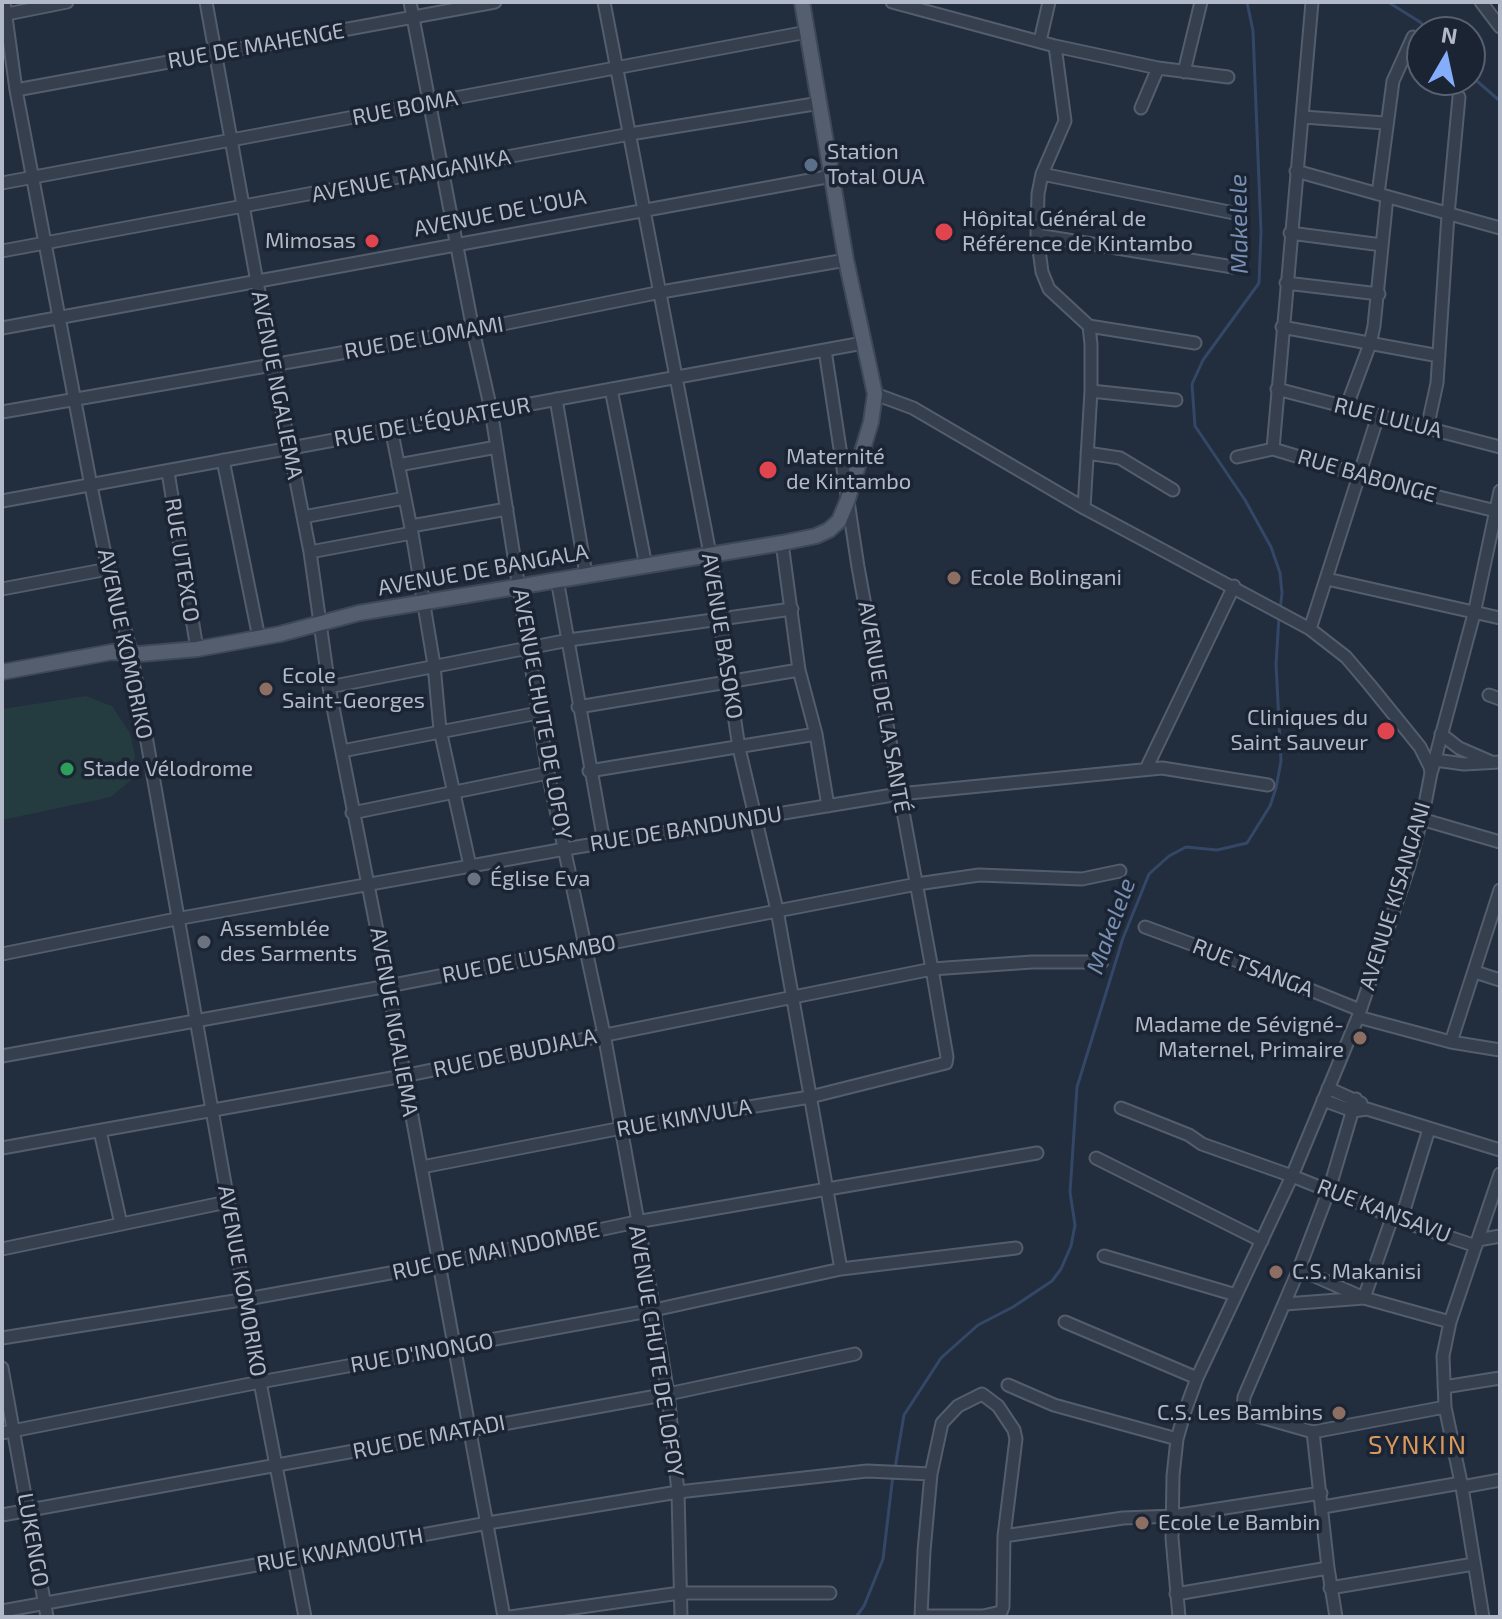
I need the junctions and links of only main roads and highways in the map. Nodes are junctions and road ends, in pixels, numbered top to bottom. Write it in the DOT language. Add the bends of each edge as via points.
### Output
graph roads {
  1 [pos="802,2"];
  2 [pos="2,672"];
  1 -- 2 [label="main road, AVENUE DE BANGALA" via="875,394 847,502 829,530 782,543 321,621 197,649 99,653"];
}
